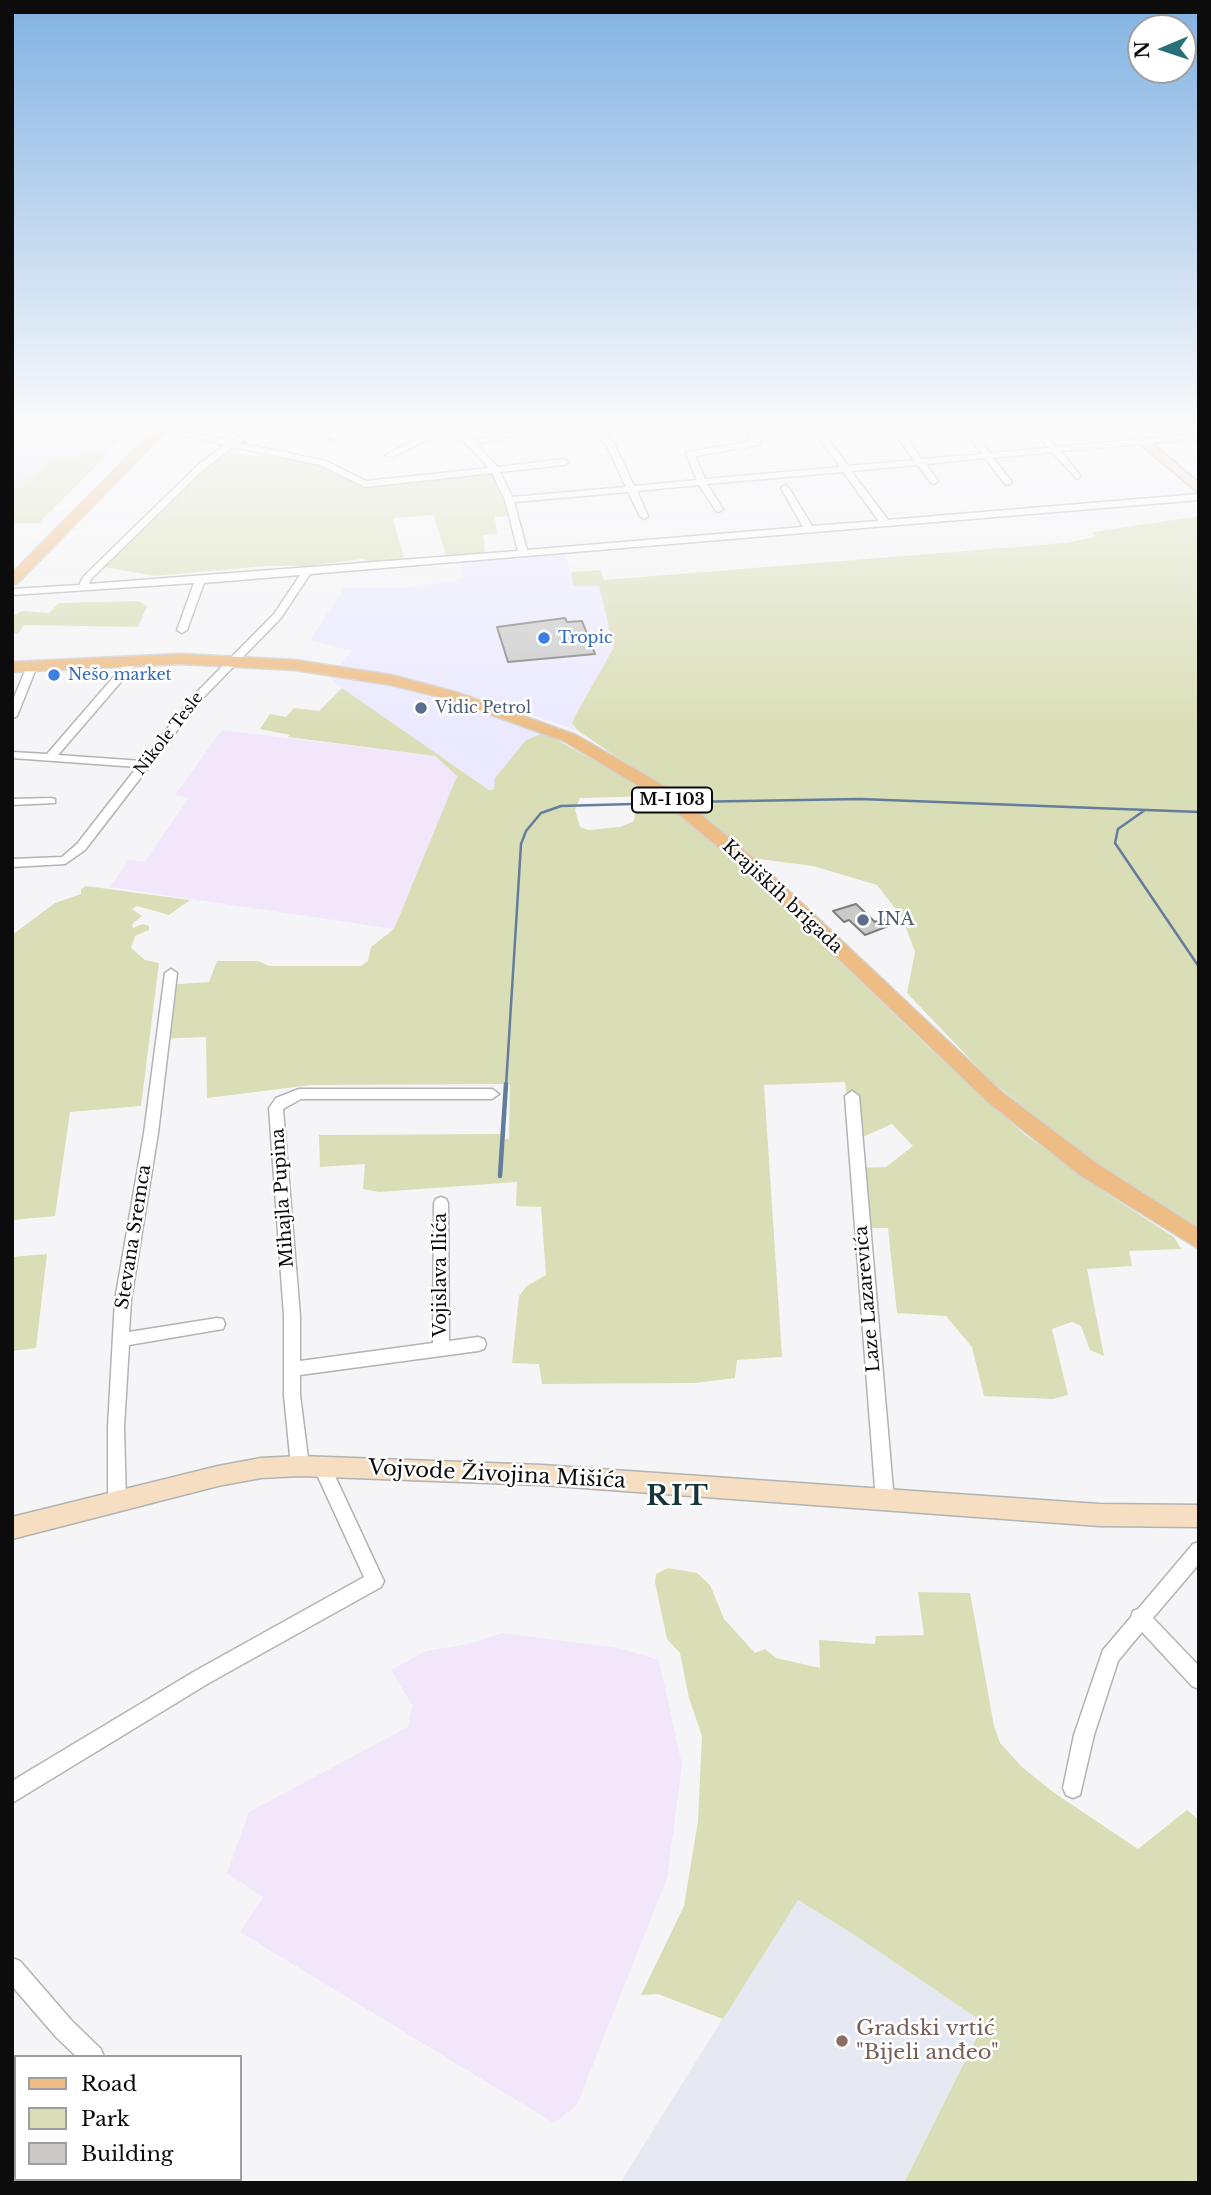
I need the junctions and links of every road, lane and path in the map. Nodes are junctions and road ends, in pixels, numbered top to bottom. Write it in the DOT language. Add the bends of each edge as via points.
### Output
graph roads {
  1 [pos="45,530"];
  2 [pos="61,530"];
  3 [pos="136,530"];
  4 [pos="517,530"];
  5 [pos="791,530"];
  6 [pos="523,552"];
  7 [pos="12,564"];
  8 [pos="308,569"];
  9 [pos="200,580"];
  10 [pos="12,581"];
  11 [pos="83,588"];
  12 [pos="12,592"];
  13 [pos="182,630"];
  14 [pos="134,660"];
  15 [pos="234,660"];
  16 [pos="32,666"];
  17 [pos="12,667"];
  18 [pos="12,716"];
  19 [pos="12,755"];
  20 [pos="50,757"];
  21 [pos="144,764"];
  22 [pos="51,801"];
  23 [pos="12,802"];
  24 [pos="12,863"];
  25 [pos="171,973"];
  26 [pos="492,1094"];
  27 [pos="852,1096"];
  28 [pos="441,1203"];
  29 [pos="1199,1240"];
  30 [pos="217,1324"];
  31 [pos="120,1340"];
  32 [pos="478,1344"];
  33 [pos="441,1347"];
  34 [pos="293,1369"];
  35 [pos="311,1466"];
  36 [pos="885,1501"];
  37 [pos="117,1502"];
  38 [pos="1199,1517"];
  39 [pos="12,1528"];
  40 [pos="1199,1550"];
  41 [pos="1140,1617"];
  42 [pos="1199,1680"];
  43 [pos="1073,1788"];
  44 [pos="12,1793"];
  45 [pos="12,1969"];
  46 [pos="91,2055"];
  1 -- 7 [label="main road"];
  2 -- 10 [label="main road"];
  3 -- 11 [label="street" via="87,578"];
  4 -- 6 [label="street"];
  5 -- 6 [label="street"];
  6 -- 8 [label="street"];
  8 -- 9 [label="street"];
  8 -- 15 [label="street, Nikole Tesle" via="278,616"];
  9 -- 11 [label="street"];
  9 -- 13 [label="street"];
  11 -- 12 [label="street"];
  14 -- 15 [label="main road, Krajiških brigada / M-I 103"];
  14 -- 16 [label="main road, Krajiških brigada / M-I 103"];
  14 -- 20 [label="street"];
  15 -- 21 [label="street, Nikole Tesle"];
  15 -- 29 [label="main road, Krajiških brigada / M-I 103" via="345,672 450,695 552,729 619,764 678,804 771,883 996,1098 1088,1169"];
  16 -- 17 [label="main road, Krajiških brigada / M-I 103"];
  16 -- 18 [label="street"];
  19 -- 20 [label="street"];
  20 -- 21 [label="street"];
  21 -- 24 [label="street, Nikole Tesle" via="81,847 65,860"];
  22 -- 23 [label="street"];
  25 -- 31 [label="street, Stevana Sremca"];
  26 -- 34 [label="street, Mihajla Pupina" via="299,1094 276,1108"];
  27 -- 36 [label="street, Laze Lazarevića"];
  28 -- 33 [label="street, Vojislava Ilića"];
  30 -- 31 [label="street"];
  31 -- 37 [label="street, Stevana Sremca"];
  32 -- 33 [label="street"];
  33 -- 34 [label="street"];
  34 -- 35 [label="street, Mihajla Pupina" via="292,1395"];
  35 -- 36 [label="street, Vojvode Živojina Mišića" via="542,1475"];
  35 -- 37 [label="street, Vojvode Živojina Mišića" via="245,1470"];
  35 -- 44 [label="street, Mihajla Pupina" via="375,1581 202,1677"];
  36 -- 38 [label="street, Vojvode Živojina Mišića"];
  37 -- 39 [label="street, Vojvode Živojina Mišića"];
  40 -- 41 [label="street"];
  41 -- 42 [label="street"];
  41 -- 43 [label="street" via="1110,1656 1084,1735"];
  45 -- 46 [label="street"];
}
